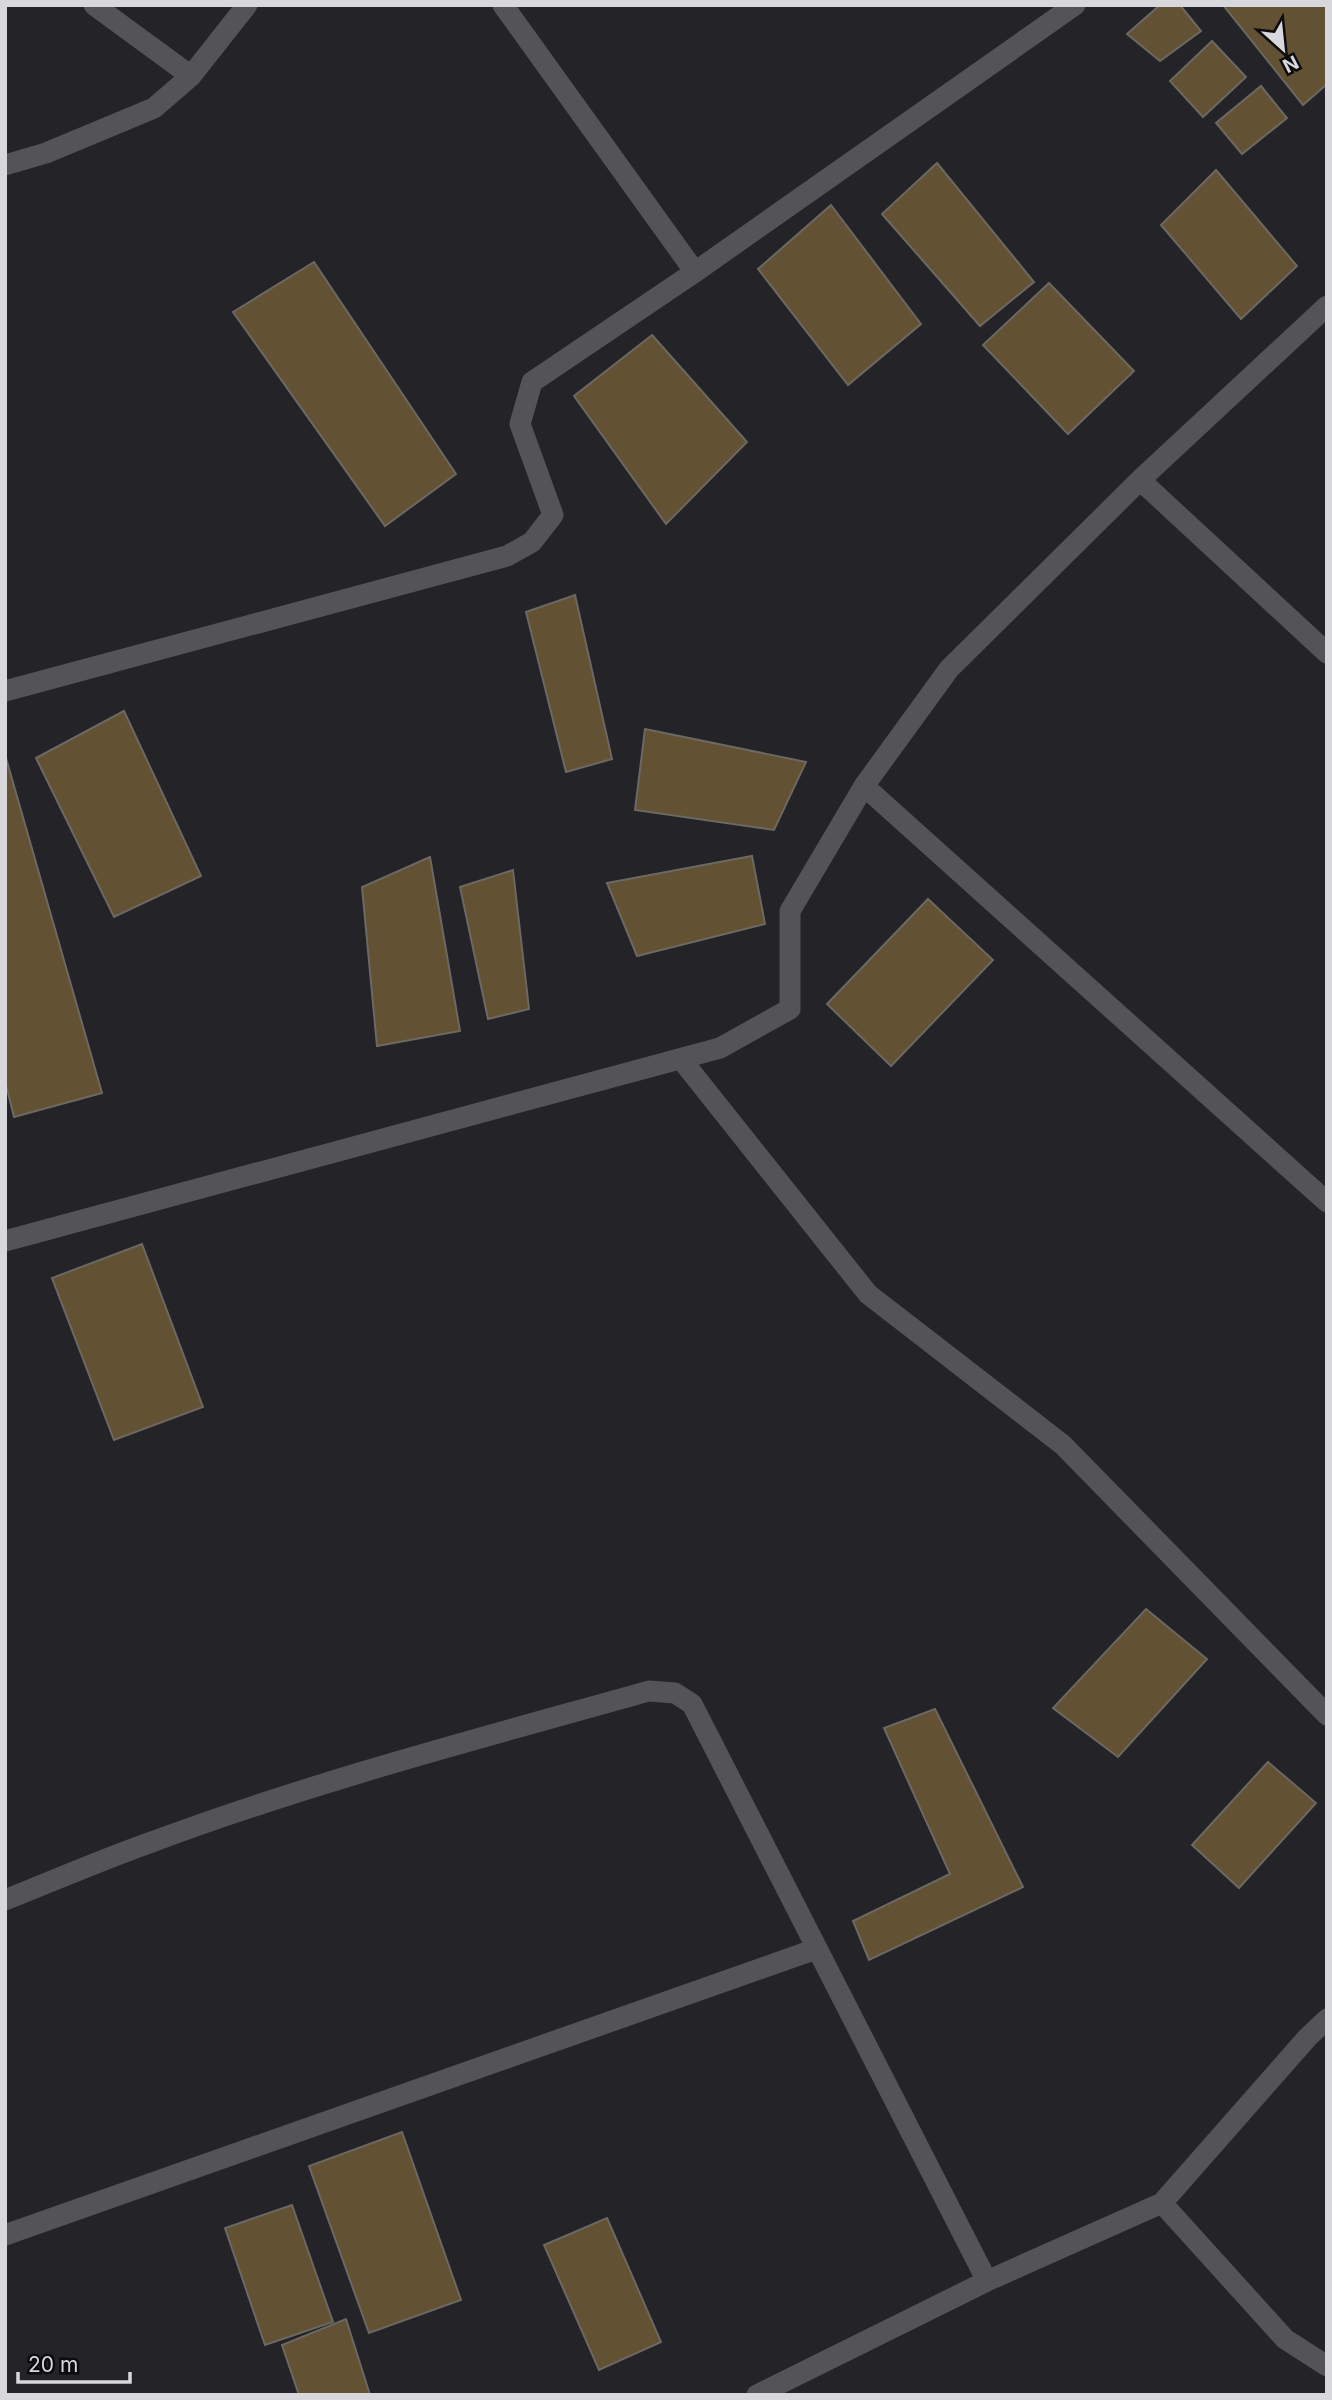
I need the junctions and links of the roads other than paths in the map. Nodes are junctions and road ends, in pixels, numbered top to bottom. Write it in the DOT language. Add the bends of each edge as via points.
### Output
graph roads {
  1 [pos="94,5"];
  2 [pos="247,5"];
  3 [pos="503,5"];
  4 [pos="1075,5"];
  5 [pos="191,76"];
  6 [pos="5,165"];
  7 [pos="695,272"];
  8 [pos="1327,306"];
  9 [pos="1140,480"];
  10 [pos="1327,653"];
  11 [pos="5,691"];
  12 [pos="864,786"];
  13 [pos="681,1059"];
  14 [pos="1327,1202"];
  15 [pos="5,1241"];
  16 [pos="1327,1715"];
  17 [pos="5,1900"];
  18 [pos="816,1949"];
  19 [pos="1327,2019"];
  20 [pos="1162,2203"];
  21 [pos="5,2235"];
  22 [pos="987,2281"];
  23 [pos="1327,2366"];
  24 [pos="757,2395"];
  1 -- 5 [label="street"];
  2 -- 5 [label="street"];
  3 -- 7 [label="street"];
  4 -- 7 [label="street"];
  5 -- 6 [label="street" via="153,108 46,153"];
  7 -- 11 [label="street" via="532,382 520,424 553,515 531,542 507,556"];
  8 -- 9 [label="street"];
  9 -- 10 [label="street"];
  9 -- 12 [label="street" via="949,669"];
  12 -- 13 [label="street" via="790,911 790,1009 720,1048"];
  12 -- 14 [label="street"];
  13 -- 15 [label="street"];
  13 -- 16 [label="street" via="868,1294 1063,1445"];
  17 -- 18 [label="street" via="149,1842 272,1801 649,1691 675,1693 692,1704"];
  18 -- 21 [label="street"];
  18 -- 22 [label="street"];
  19 -- 20 [label="street"];
  20 -- 22 [label="street"];
  20 -- 23 [label="street" via="1285,2339"];
  22 -- 24 [label="street"];
}
